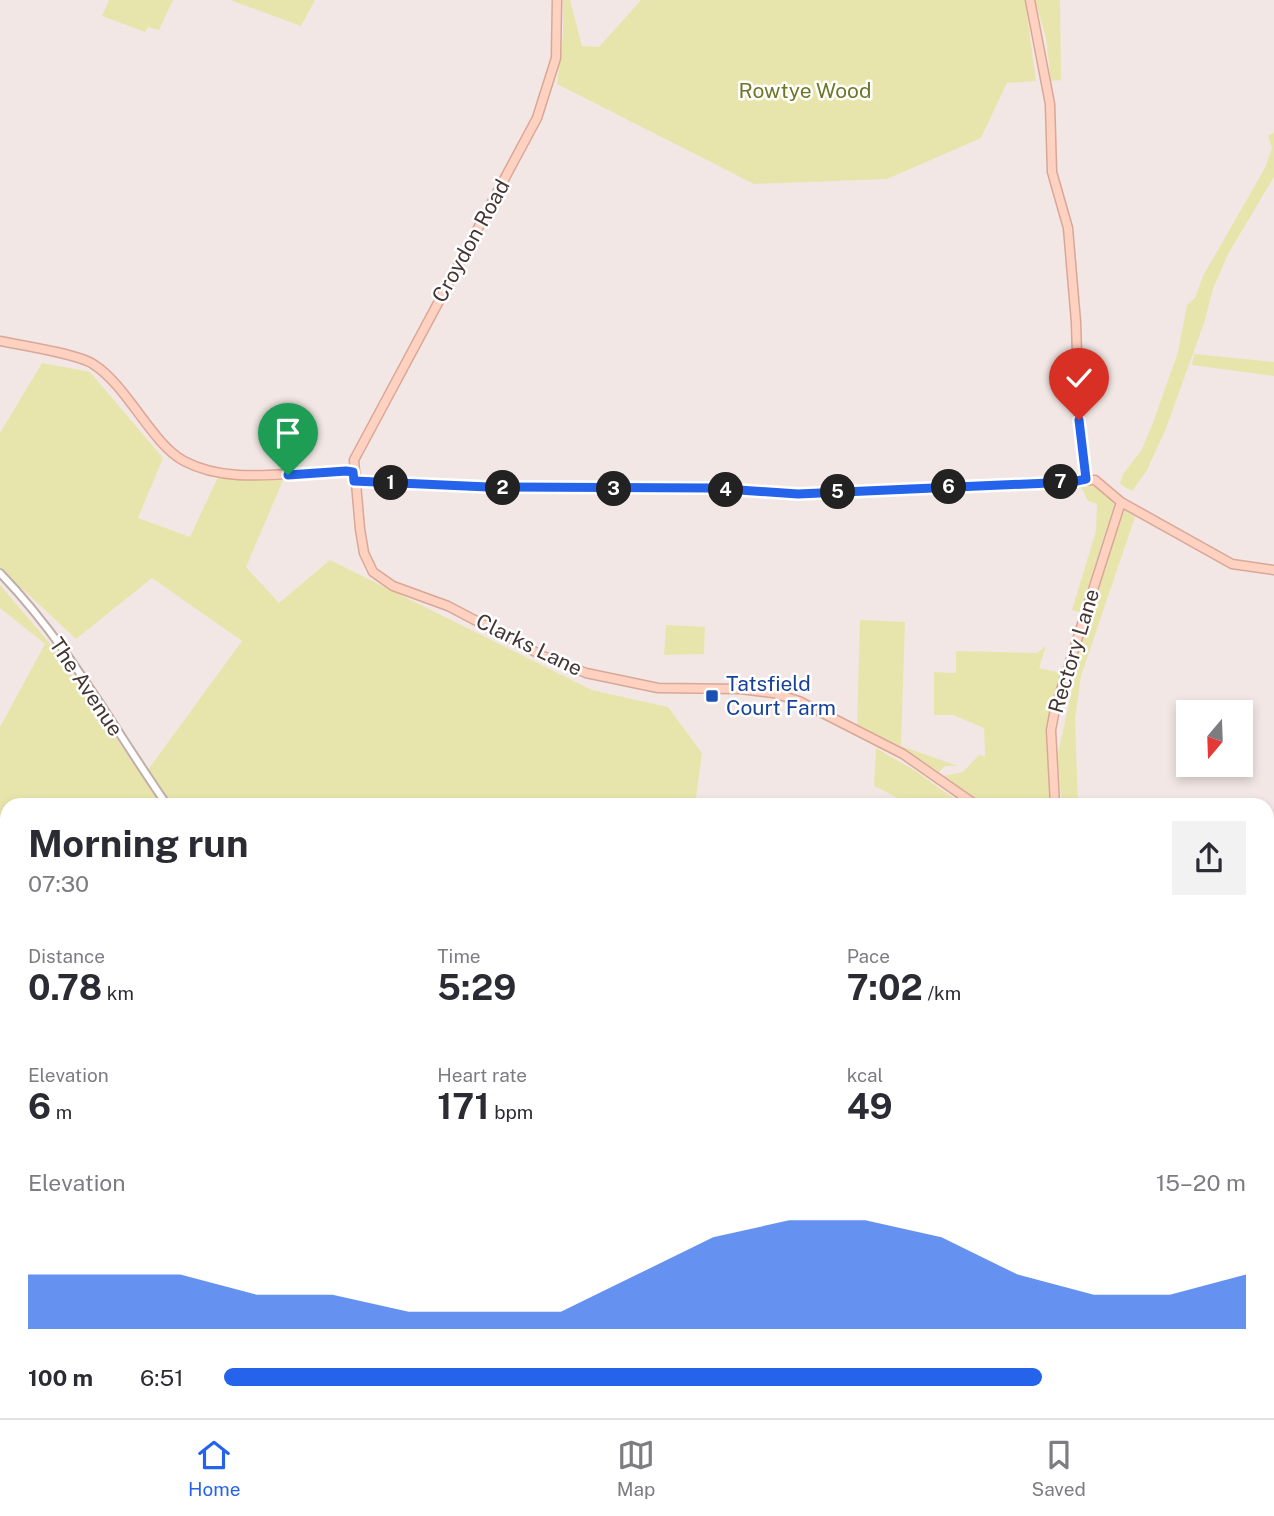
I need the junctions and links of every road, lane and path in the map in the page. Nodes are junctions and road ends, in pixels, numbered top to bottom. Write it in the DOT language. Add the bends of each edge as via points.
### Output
graph roads {
  1 [pos="556,0"];
  2 [pos="1030,0"];
  3 [pos="0,341"];
  4 [pos="354,476"];
  5 [pos="1086,479"];
  6 [pos="1121,502"];
  7 [pos="1274,570"];
  8 [pos="0,573"];
  9 [pos="162,798"];
  10 [pos="966,798"];
  11 [pos="1055,798"];
  1 -- 4 [label="street, Croydon Road" via="556,58 537,118 358,448"];
  2 -- 5 [label="street" via="1050,104 1052,172 1068,229"];
  3 -- 4 [label="street" via="93,363 131,401 171,452 199,467 217,472"];
  4 -- 5 [label="street" via="488,487 711,488 798,494"];
  4 -- 10 [label="street, Clarks Lane" via="368,564 393,586 448,606 586,673 657,688 740,689 799,701 903,754"];
  5 -- 6 [label="street" via="1103,485"];
  6 -- 7 [label="street" via="1232,564"];
  6 -- 11 [label="street, Rectory Lane" via="1055,709 1051,730"];
  8 -- 9 [label="street, The Avenue" via="83,676"];
}
